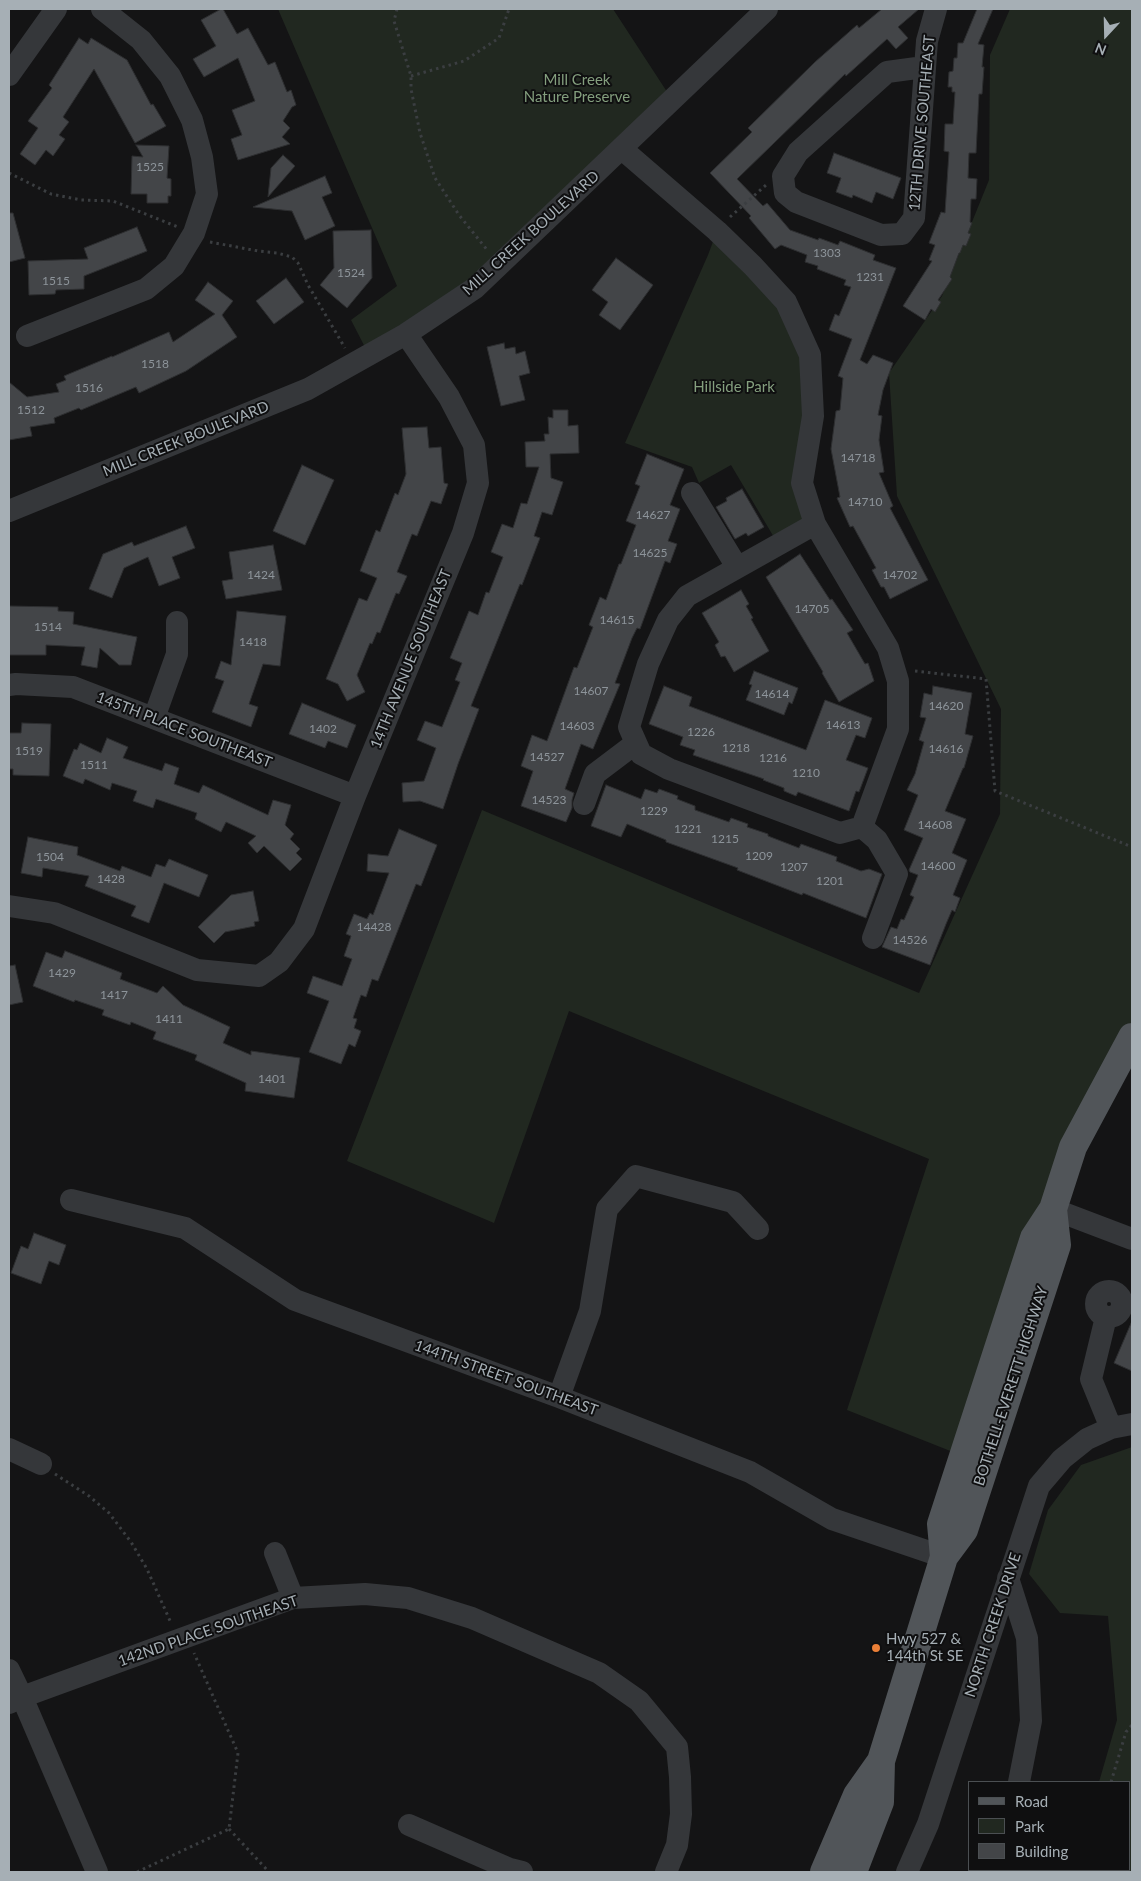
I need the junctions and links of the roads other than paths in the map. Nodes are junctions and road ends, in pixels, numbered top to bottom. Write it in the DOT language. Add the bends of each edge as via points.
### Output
graph roads {
  1 [pos="56,9"];
  2 [pos="102,9"];
  3 [pos="767,9"];
  4 [pos="936,9"];
  5 [pos="924,67"];
  6 [pos="9,75"];
  7 [pos="622,149"];
  8 [pos="406,334"];
  9 [pos="27,336"];
  10 [pos="692,493"];
  11 [pos="9,511"];
  12 [pos="815,524"];
  13 [pos="737,568"];
  14 [pos="176,622"];
  15 [pos="9,685"];
  16 [pos="154,718"];
  17 [pos="639,749"];
  18 [pos="355,796"];
  19 [pos="584,804"];
  20 [pos="862,827"];
  21 [pos="9,906"];
  22 [pos="873,938"];
  23 [pos="1132,1037"];
  24 [pos="71,1200"];
  25 [pos="1053,1209"];
  26 [pos="758,1229"];
  27 [pos="1132,1239"];
  28 [pos="1106,1317"];
  29 [pos="559,1397"];
  30 [pos="1122,1426"];
  31 [pos="9,1449"];
  32 [pos="41,1464"];
  33 [pos="276,1553"];
  34 [pos="944,1557"];
  35 [pos="1008,1578"];
  36 [pos="293,1598"];
  37 [pos="9,1670"];
  38 [pos="15,1700"];
  39 [pos="881,1761"];
  40 [pos="1019,1781"];
  41 [pos="409,1825"];
  42 [pos="97,1872"];
  43 [pos="522,1872"];
  44 [pos="666,1872"];
  45 [pos="824,1872"];
  46 [pos="853,1872"];
  47 [pos="907,1872"];
  1 -- 6 [label="street"];
  2 -- 9 [label="street" via="141,40 170,76 192,120 207,194 194,233 174,266 146,288"];
  3 -- 7 [label="street, MILL CREEK BOULEVARD"];
  4 -- 5 [label="street, 12TH DRIVE SOUTHEAST" via="928,33"];
  5 -- 5 [label="street, 12TH DRIVE SOUTHEAST" via="914,218 902,234 881,235 796,202 785,193 784,180 798,152 887,72"];
  7 -- 8 [label="street, MILL CREEK BOULEVARD" via="475,288"];
  7 -- 12 [label="street" via="717,231 786,302 810,355 812,416 802,483"];
  8 -- 11 [label="street, MILL CREEK BOULEVARD" via="308,389"];
  8 -- 18 [label="street, 14TH AVENUE SOUTHEAST" via="449,397 474,445 478,483 463,533"];
  10 -- 13 [label="street"];
  12 -- 13 [label="street"];
  12 -- 20 [label="street" via="888,648 898,682 898,729"];
  13 -- 17 [label="street" via="687,596 668,620 648,664 629,727"];
  14 -- 16 [label="street" via="177,654"];
  15 -- 16 [label="street, 145TH PLACE SOUTHEAST" via="73,687"];
  16 -- 18 [label="street, 145TH PLACE SOUTHEAST"];
  17 -- 19 [label="street" via="596,774"];
  17 -- 20 [label="street" via="669,769 840,833"];
  18 -- 21 [label="street, 14TH AVENUE SOUTHEAST" via="304,929 279,962 259,976 197,970 54,913"];
  20 -- 22 [label="street" via="877,840 897,874"];
  23 -- 25 [label="main road, BOTHELL-EVERETT HIGHWAY" via="1073,1147"];
  24 -- 29 [label="street, 144TH STREET SOUTHEAST" via="185,1228 295,1300"];
  25 -- 27 [label="street"];
  25 -- 34 [label="main road, BOTHELL-EVERETT HIGHWAY" via="1034,1238 941,1524"];
  26 -- 29 [label="street" via="733,1202 636,1176 607,1209 590,1311"];
  28 -- 30 [label="street" via="1091,1379"];
  29 -- 34 [label="street, 144TH STREET SOUTHEAST" via="750,1472 832,1518"];
  30 -- 35 [label="street, NORTH CREEK DRIVE" via="1074,1449 1039,1486"];
  31 -- 32 [label="street"];
  33 -- 36 [label="street"];
  34 -- 39 [label="main road, BOTHELL-EVERETT HIGHWAY"];
  35 -- 40 [label="street" via="1027,1638 1031,1721"];
  35 -- 47 [label="street, NORTH CREEK DRIVE" via="928,1824"];
  36 -- 38 [label="street, 142ND PLACE SOUTHEAST"];
  36 -- 44 [label="street, 142ND PLACE SOUTHEAST" via="365,1594 408,1598 472,1618 599,1673 639,1701 677,1747 681,1814 677,1845"];
  37 -- 38 [label="street"];
  38 -- 42 [label="street"];
  39 -- 45 [label="main road, BOTHELL-EVERETT HIGHWAY" via="857,1795"];
  39 -- 46 [label="main road, BOTHELL-EVERETT HIGHWAY" via="880,1802"];
  41 -- 43 [label="street"];
}
